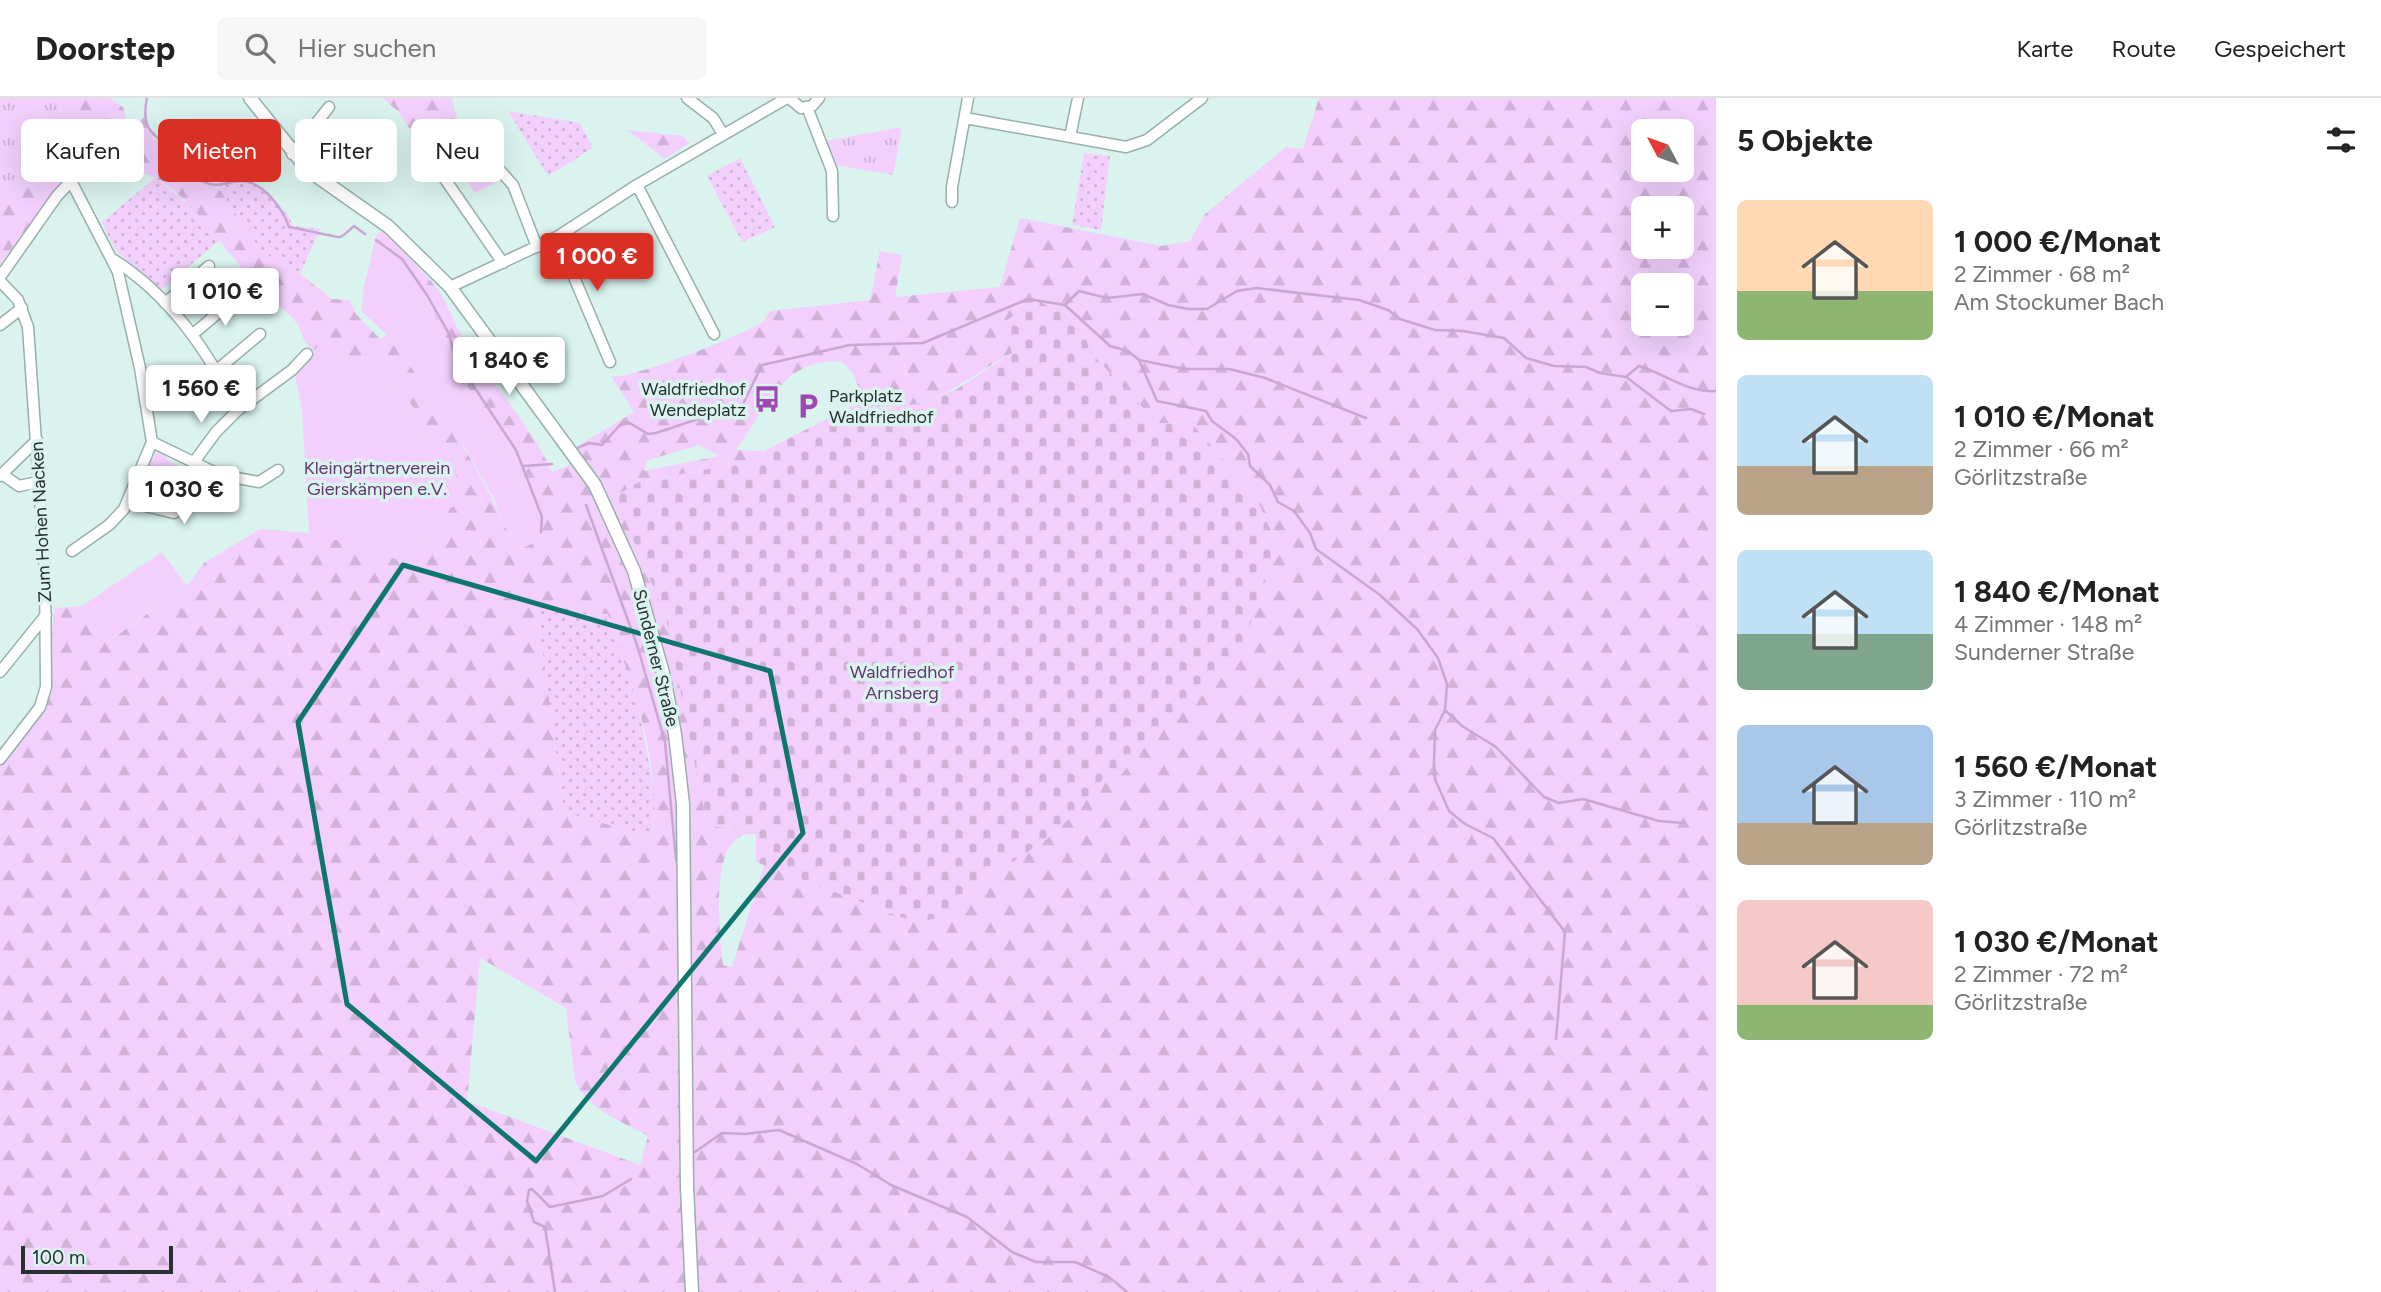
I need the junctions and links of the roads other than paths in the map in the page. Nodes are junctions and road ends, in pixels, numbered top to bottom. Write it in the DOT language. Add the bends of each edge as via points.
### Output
graph roads {
  1 [pos="250,98"];
  2 [pos="687,98"];
  3 [pos="788,98"];
  4 [pos="819,98"];
  5 [pos="968,98"];
  6 [pos="1078,98"];
  7 [pos="1202,98"];
  8 [pos="329,107"];
  9 [pos="807,107"];
  10 [pos="965,118"];
  11 [pos="723,134"];
  12 [pos="1070,137"];
  13 [pos="292,154"];
  14 [pos="504,176"];
  15 [pos="447,182"];
  16 [pos="637,185"];
  17 [pos="952,202"];
  18 [pos="833,216"];
  19 [pos="557,237"];
  20 [pos="537,247"];
  21 [pos="114,260"];
  22 [pos="503,263"];
  23 [pos="209,266"];
  24 [pos="0,279"];
  25 [pos="450,287"];
  26 [pos="236,298"];
  27 [pos="165,303"];
  28 [pos="22,308"];
  29 [pos="0,325"];
  30 [pos="193,334"];
  31 [pos="260,334"];
  32 [pos="714,334"];
  33 [pos="307,354"];
  34 [pos="610,362"];
  35 [pos="217,370"];
  36 [pos="237,410"];
  37 [pos="37,440"];
  38 [pos="152,442"];
  39 [pos="194,462"];
  40 [pos="278,470"];
  41 [pos="1,475"];
  42 [pos="220,475"];
  43 [pos="38,482"];
  44 [pos="128,502"];
  45 [pos="72,551"];
  46 [pos="46,615"];
  47 [pos="0,672"];
  48 [pos="0,759"];
  49 [pos="692,1292"];
  1 -- 13 [label="main road, Sunderner Straße"];
  2 -- 11 [label="street" via="713,118"];
  3 -- 9 [label="street" via="796,106"];
  3 -- 11 [label="street"];
  4 -- 9 [label="street"];
  5 -- 10 [label="street"];
  6 -- 12 [label="street"];
  7 -- 12 [label="street" via="1140,144 1120,147"];
  8 -- 13 [label="street"];
  9 -- 18 [label="street" via="832,171"];
  10 -- 12 [label="street"];
  10 -- 17 [label="street"];
  11 -- 16 [label="street"];
  13 -- 25 [label="main road, Sunderner Straße" via="325,184 389,227"];
  14 -- 20 [label="street" via="513,186"];
  15 -- 22 [label="street"];
  16 -- 19 [label="street"];
  16 -- 32 [label="street"];
  19 -- 20 [label="street"];
  19 -- 34 [label="street"];
  20 -- 22 [label="street"];
  21 -- 24 [label="street" via="71,181"];
  21 -- 27 [label="street"];
  21 -- 38 [label="street"];
  22 -- 25 [label="street"];
  23 -- 27 [label="street"];
  24 -- 28 [label="street, Zum Hohen Nacken"];
  25 -- 49 [label="main road, Sunderner Straße" via="604,500 634,571 660,660 675,734 684,817"];
  26 -- 30 [label="street"];
  27 -- 30 [label="street"];
  28 -- 29 [label="street"];
  28 -- 37 [label="street, Zum Hohen Nacken" via="29,337"];
  30 -- 35 [label="street"];
  31 -- 35 [label="street"];
  33 -- 36 [label="street"];
  35 -- 36 [label="street"];
  36 -- 39 [label="street"];
  37 -- 41 [label="street"];
  37 -- 43 [label="street, Zum Hohen Nacken"];
  38 -- 39 [label="street"];
  38 -- 44 [label="street"];
  39 -- 42 [label="street"];
  40 -- 42 [label="street" via="260,482"];
  41 -- 43 [label="street" via="19,486"];
  42 -- 44 [label="street" via="174,513"];
  43 -- 46 [label="street, Zum Hohen Nacken"];
  44 -- 45 [label="street" via="109,525"];
  46 -- 47 [label="street"];
  46 -- 48 [label="street, Zum Hohen Nacken" via="43,701"];
}
